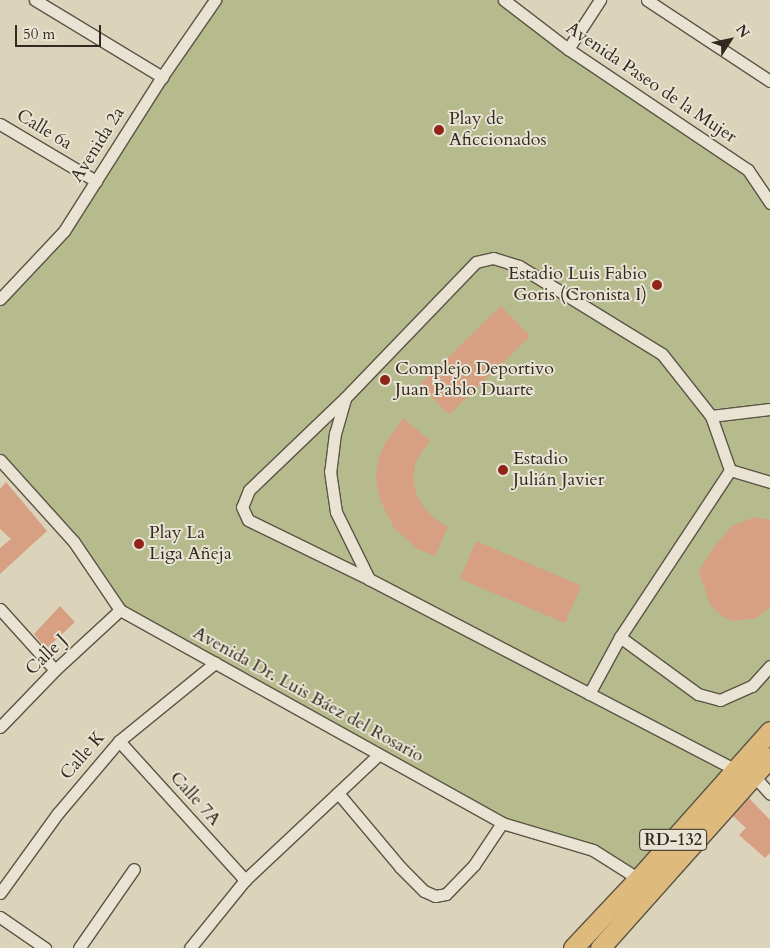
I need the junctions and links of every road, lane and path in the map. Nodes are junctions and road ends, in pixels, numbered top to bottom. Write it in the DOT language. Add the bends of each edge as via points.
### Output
graph roads {
  1 [pos="35,0"];
  2 [pos="215,0"];
  3 [pos="504,0"];
  4 [pos="600,0"];
  5 [pos="647,0"];
  6 [pos="568,49"];
  7 [pos="162,77"];
  8 [pos="770,81"];
  9 [pos="0,124"];
  10 [pos="96,181"];
  11 [pos="770,203"];
  12 [pos="0,299"];
  13 [pos="345,398"];
  14 [pos="770,408"];
  15 [pos="711,416"];
  16 [pos="0,460"];
  17 [pos="730,470"];
  18 [pos="770,482"];
  19 [pos="368,579"];
  20 [pos="0,609"];
  21 [pos="120,610"];
  22 [pos="620,637"];
  23 [pos="215,663"];
  24 [pos="770,666"];
  25 [pos="55,670"];
  26 [pos="589,694"];
  27 [pos="0,726"];
  28 [pos="770,731"];
  29 [pos="119,741"];
  30 [pos="378,755"];
  31 [pos="770,757"];
  32 [pos="736,770"];
  33 [pos="754,776"];
  34 [pos="338,793"];
  35 [pos="770,794"];
  36 [pos="502,823"];
  37 [pos="134,868"];
  38 [pos="245,880"];
  39 [pos="646,883"];
  40 [pos="0,893"];
  41 [pos="0,917"];
  42 [pos="45,948"];
  43 [pos="79,948"];
  44 [pos="190,948"];
  45 [pos="573,948"];
  46 [pos="600,948"];
  1 -- 7 [label="street"];
  2 -- 7 [label="street, Avenida 2a"];
  3 -- 6 [label="street, Avenida Paseo de la Mujer"];
  4 -- 6 [label="street"];
  5 -- 8 [label="street"];
  6 -- 11 [label="street, Avenida Paseo de la Mujer" via="748,170"];
  7 -- 10 [label="street, Avenida 2a"];
  9 -- 10 [label="street, Calle 6a"];
  10 -- 12 [label="street, Avenida 2a" via="64,231"];
  13 -- 15 [label="street" via="476,262 493,258 519,266 662,354"];
  13 -- 19 [label="street" via="335,433 330,471 336,512"];
  13 -- 19 [label="street" via="249,490 242,507 248,520"];
  14 -- 15 [label="street"];
  15 -- 17 [label="street"];
  16 -- 21 [label="street, Avenida Dr. Luis Báez del Rosario" via="74,542"];
  17 -- 18 [label="street"];
  17 -- 22 [label="street"];
  19 -- 26 [label="street"];
  20 -- 25 [label="street"];
  21 -- 23 [label="street, Avenida Dr. Luis Báez del Rosario"];
  21 -- 25 [label="street, Calle J"];
  22 -- 24 [label="street" via="698,694 720,700 752,686"];
  22 -- 26 [label="street"];
  23 -- 29 [label="street, Calle K"];
  23 -- 30 [label="street, Avenida Dr. Luis Báez del Rosario"];
  25 -- 27 [label="street, Calle J"];
  26 -- 32 [label="street"];
  28 -- 32 [label="main road, RD-132"];
  29 -- 38 [label="street, Calle 7A"];
  29 -- 40 [label="street, Calle K" via="58,813"];
  30 -- 34 [label="street"];
  30 -- 36 [label="street, Avenida Dr. Luis Báez del Rosario"];
  31 -- 33 [label="main road, RD-132"];
  32 -- 33 [label="street"];
  32 -- 39 [label="main road, RD-132"];
  33 -- 35 [label="street"];
  33 -- 39 [label="main road, RD-132"];
  34 -- 36 [label="street" via="400,867 424,891 435,896 446,894 474,865"];
  34 -- 38 [label="street"];
  36 -- 39 [label="street, Avenida Dr. Luis Báez del Rosario" via="593,850"];
  37 -- 43 [label="street"];
  38 -- 44 [label="street"];
  39 -- 45 [label="main road, RD-132"];
  39 -- 46 [label="main road, RD-132"];
  41 -- 42 [label="street"];
}
